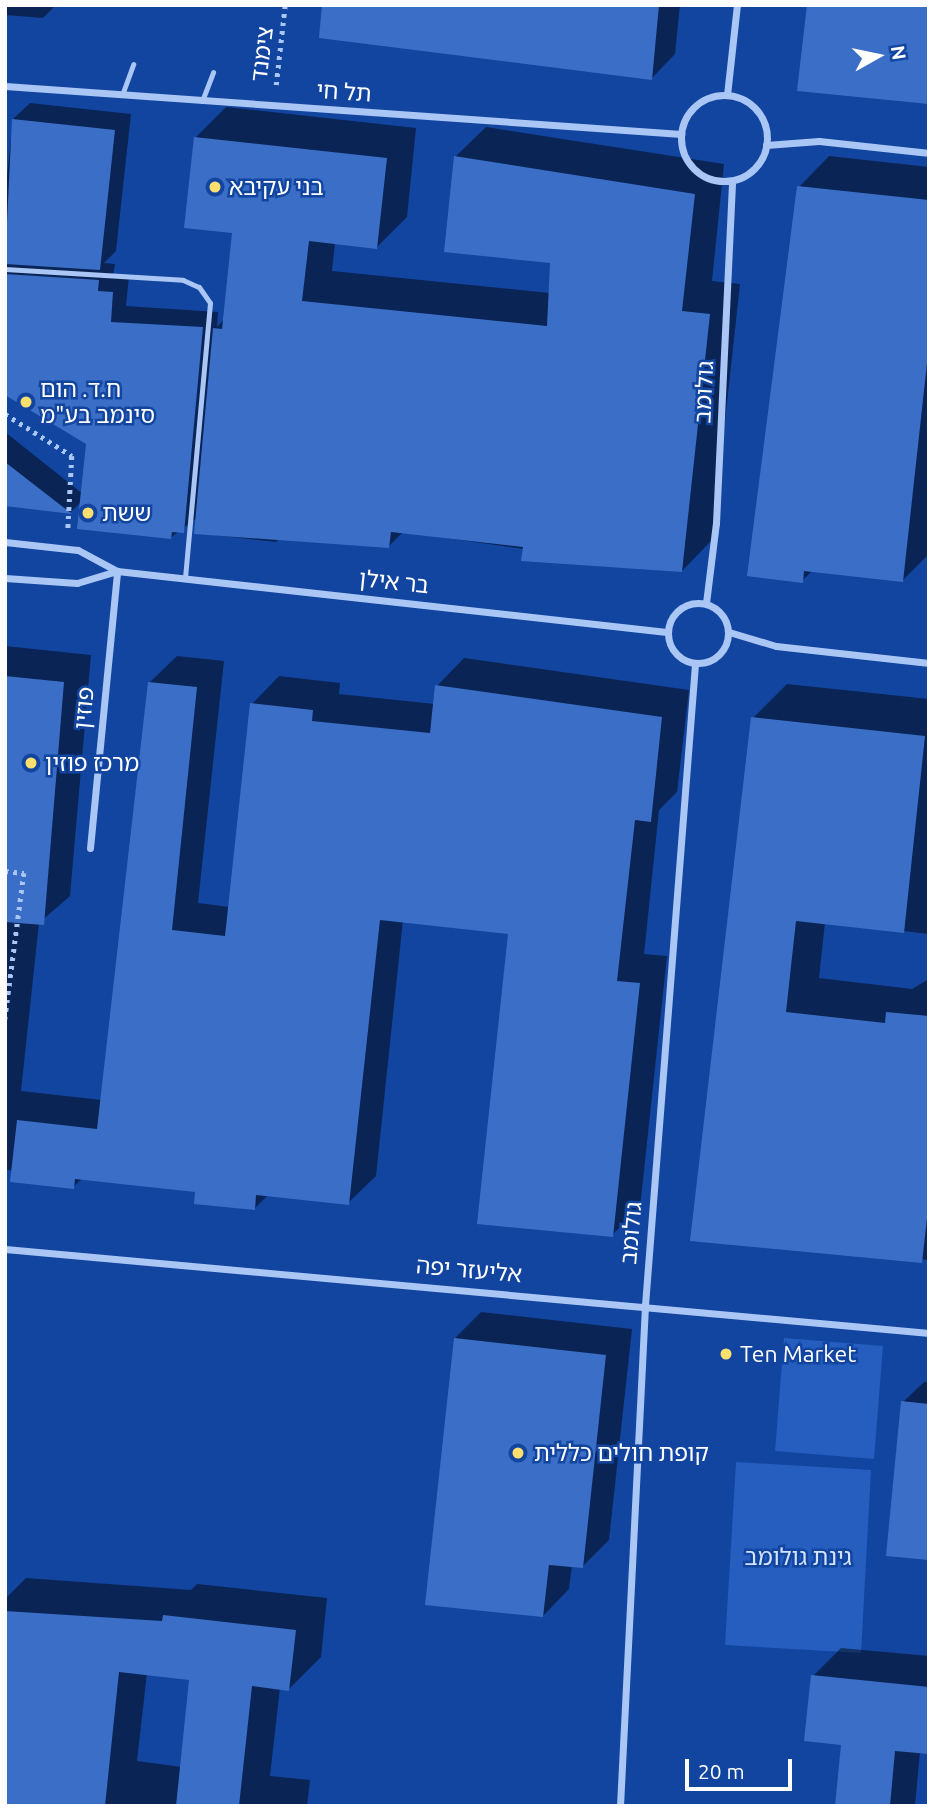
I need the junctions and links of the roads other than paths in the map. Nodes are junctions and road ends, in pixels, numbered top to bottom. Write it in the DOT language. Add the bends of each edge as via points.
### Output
graph roads {
  1 [pos="737,5"];
  2 [pos="133,64"];
  3 [pos="213,72"];
  4 [pos="5,86"];
  5 [pos="121,95"];
  6 [pos="727,95"];
  7 [pos="202,101"];
  8 [pos="681,134"];
  9 [pos="766,145"];
  10 [pos="929,153"];
  11 [pos="732,182"];
  12 [pos="5,269"];
  13 [pos="5,542"];
  14 [pos="117,571"];
  15 [pos="5,578"];
  16 [pos="185,579"];
  17 [pos="706,603"];
  18 [pos="667,632"];
  19 [pos="729,632"];
  20 [pos="929,663"];
  21 [pos="695,664"];
  22 [pos="90,848"];
  23 [pos="5,1249"];
  24 [pos="645,1305"];
  25 [pos="929,1333"];
  26 [pos="620,1806"];
  1 -- 6 [label="street"];
  2 -- 5 [label="lane"];
  3 -- 7 [label="lane"];
  4 -- 5 [label="street, תל חי"];
  5 -- 7 [label="street, תל חי"];
  6 -- 8 [label="street" via="693,108"];
  6 -- 9 [label="street" via="760,115"];
  7 -- 8 [label="street, תל חי"];
  8 -- 11 [label="street" via="697,172"];
  9 -- 10 [label="street" via="819,141"];
  9 -- 11 [label="street" via="752,171"];
  11 -- 17 [label="street, גולומב" via="716,523"];
  12 -- 16 [label="lane" via="183,280 199,287 210,303"];
  13 -- 14 [label="street, בר אילן" via="78,550"];
  14 -- 15 [label="street, בר אילן" via="77,583"];
  14 -- 16 [label="street, בר אילן"];
  14 -- 22 [label="street, פוזין"];
  16 -- 18 [label="street, בר אילן"];
  17 -- 18 [label="street" via="684,606"];
  17 -- 19 [label="street" via="726,619"];
  18 -- 21 [label="street" via="671,649"];
  19 -- 20 [label="street" via="776,646"];
  19 -- 21 [label="street" via="722,653"];
  21 -- 24 [label="street, גולומב"];
  23 -- 24 [label="street, אליעזר יפה"];
  24 -- 25 [label="street, אליעזר יפה"];
  24 -- 26 [label="street, גולומב"];
}
